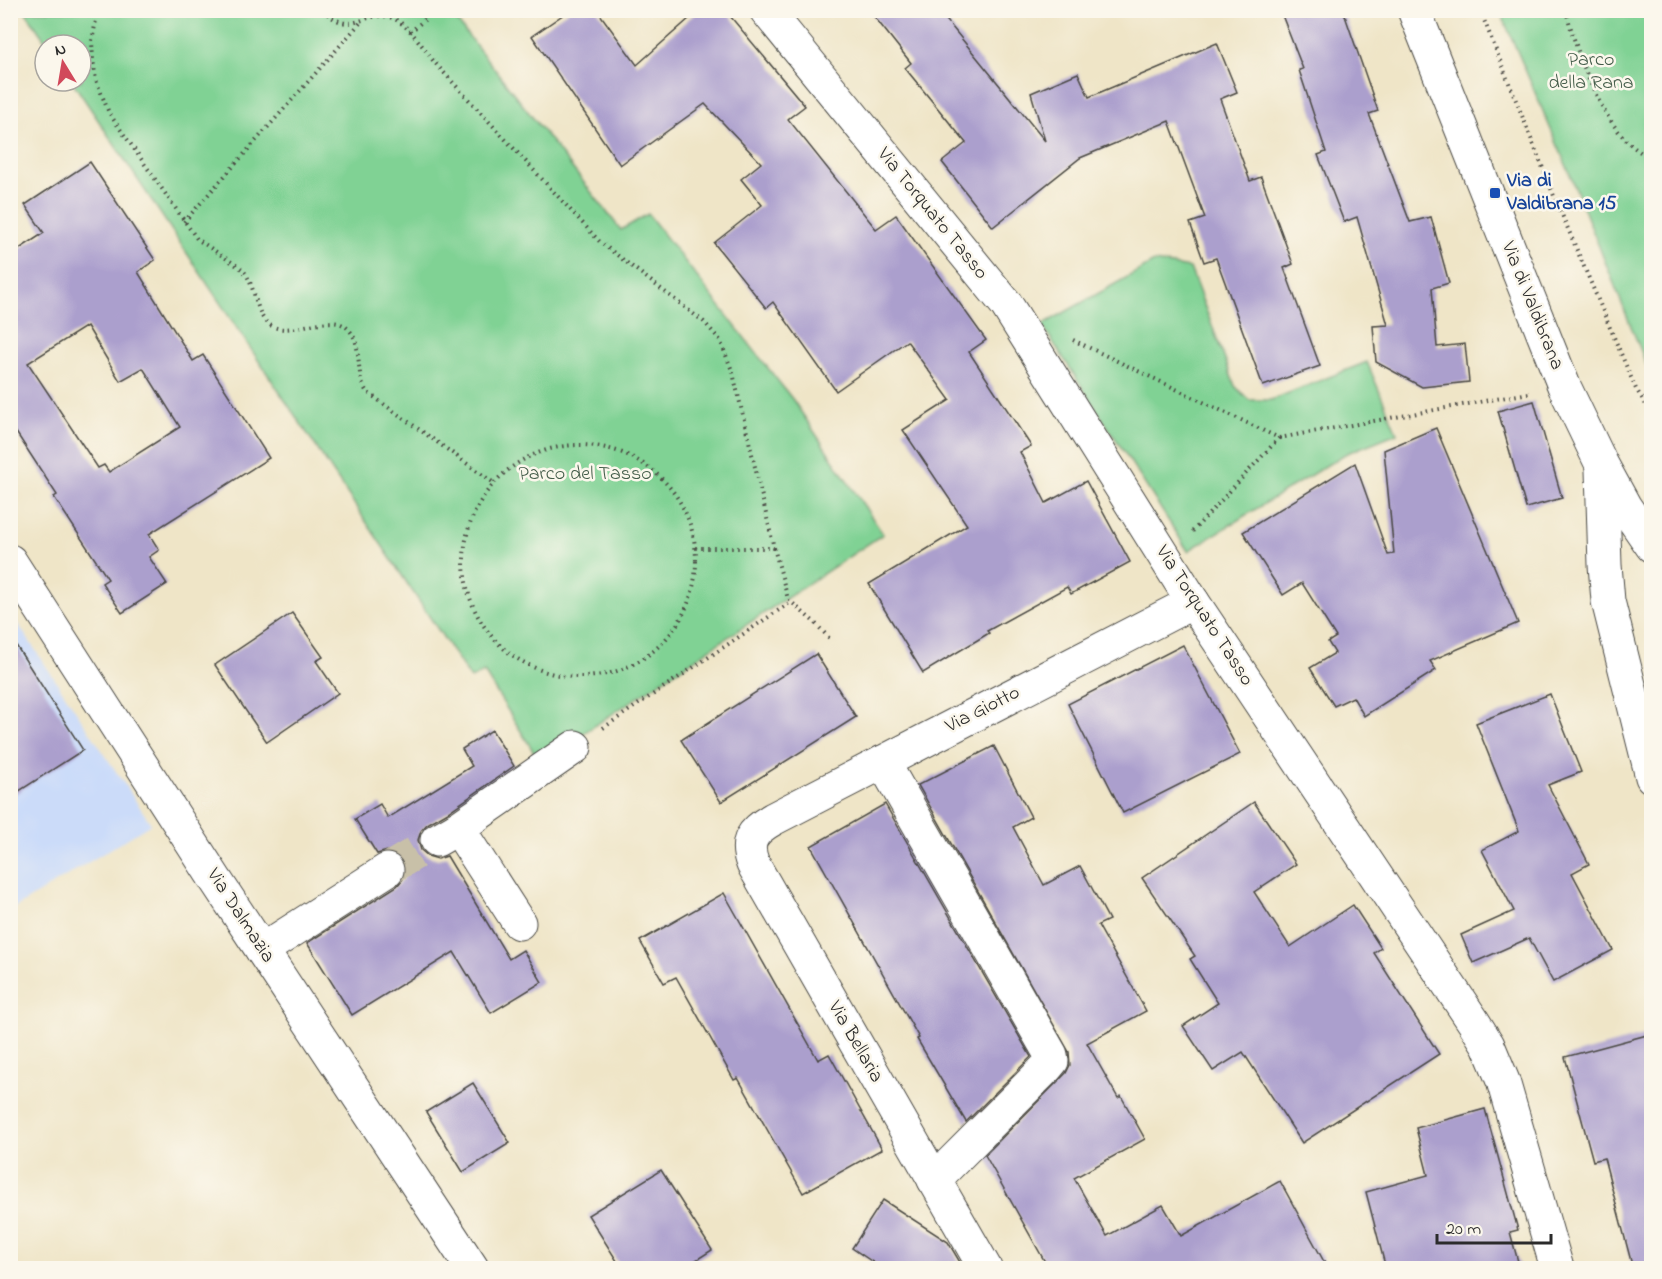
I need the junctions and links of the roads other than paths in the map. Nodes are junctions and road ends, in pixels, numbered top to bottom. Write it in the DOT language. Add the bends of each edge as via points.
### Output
graph roads {
  1 [pos="766,10"];
  2 [pos="1414,10"];
  3 [pos="1602,465"];
  4 [pos="1652,546"];
  5 [pos="10,561"];
  6 [pos="1193,602"];
  7 [pos="575,747"];
  8 [pos="884,762"];
  9 [pos="1652,777"];
  10 [pos="773,819"];
  11 [pos="387,870"];
  12 [pos="519,923"];
  13 [pos="262,950"];
  14 [pos="934,1180"];
  15 [pos="471,1269"];
  16 [pos="985,1269"];
  17 [pos="1557,1269"];
  1 -- 6 [label="street, Via Torquato Tasso" via="1006,304"];
  2 -- 3 [label="street, Via di Valdibrana" via="1564,386"];
  3 -- 4 [label="street, Via di Valdibrana"];
  3 -- 9 [label="street" via="1608,601"];
  5 -- 13 [label="street, Via Dalmazia"];
  6 -- 8 [label="street, Via Giotto"];
  6 -- 17 [label="street, Via Torquato Tasso" via="1488,1045 1503,1081"];
  7 -- 12 [label="street" via="448,834"];
  8 -- 10 [label="street, Via Giotto"];
  8 -- 14 [label="street" via="1052,1061"];
  10 -- 14 [label="street, Via Bellaria" via="755,832 748,853"];
  11 -- 13 [label="street"];
  13 -- 15 [label="street, Via Dalmazia"];
  14 -- 16 [label="street, Via Bellaria"];
}
